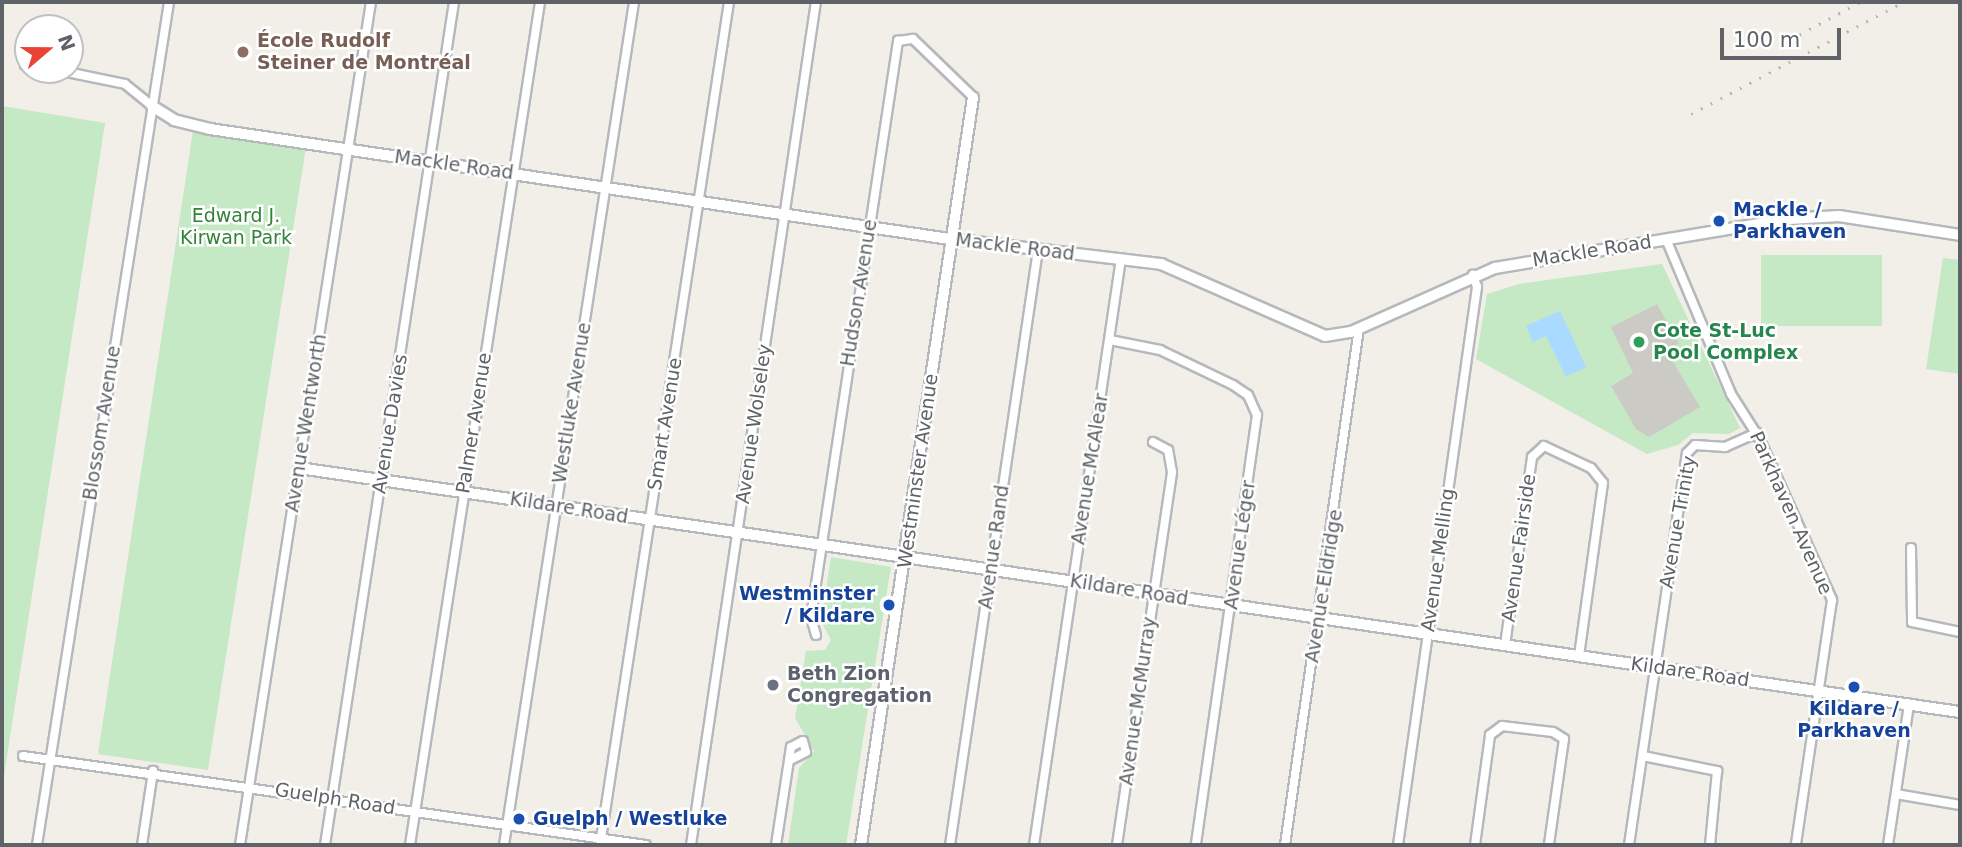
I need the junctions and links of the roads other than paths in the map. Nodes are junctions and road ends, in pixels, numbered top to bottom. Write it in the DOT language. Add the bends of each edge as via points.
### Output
graph roads {
  1 [pos="169,2"];
  2 [pos="371,2"];
  3 [pos="454,2"];
  4 [pos="540,2"];
  5 [pos="634,2"];
  6 [pos="729,2"];
  7 [pos="816,2"];
  8 [pos="84,76"];
  9 [pos="973,97"];
  10 [pos="152,106"];
  11 [pos="348,149"];
  12 [pos="430,162"];
  13 [pos="513,174"];
  14 [pos="605,187"];
  15 [pos="699,202"];
  16 [pos="785,215"];
  17 [pos="869,227"];
  18 [pos="1960,235"];
  19 [pos="952,239"];
  20 [pos="1666,239"];
  21 [pos="1038,250"];
  22 [pos="1121,259"];
  23 [pos="1473,275"];
  24 [pos="1359,328"];
  25 [pos="1110,340"];
  26 [pos="1757,433"];
  27 [pos="1153,442"];
  28 [pos="299,468"];
  29 [pos="382,480"];
  30 [pos="464,492"];
  31 [pos="556,506"];
  32 [pos="650,520"];
  33 [pos="738,533"];
  34 [pos="821,544"];
  35 [pos="1911,548"];
  36 [pos="905,557"];
  37 [pos="990,570"];
  38 [pos="1073,582"];
  39 [pos="1154,594"];
  40 [pos="1232,606"];
  41 [pos="1320,618"];
  42 [pos="1960,632"];
  43 [pos="1427,634"];
  44 [pos="816,635"];
  45 [pos="1505,645"];
  46 [pos="1579,656"];
  47 [pos="1656,667"];
  48 [pos="1820,691"];
  49 [pos="1909,704"];
  50 [pos="1960,712"];
  51 [pos="23,756"];
  52 [pos="1643,756"];
  53 [pos="50,757"];
  54 [pos="792,759"];
  55 [pos="153,771"];
  56 [pos="249,786"];
  57 [pos="1896,794"];
  58 [pos="332,798"];
  59 [pos="1960,805"];
  60 [pos="415,811"];
  61 [pos="507,825"];
  62 [pos="601,842"];
  63 [pos="37,845"];
  64 [pos="142,845"];
  65 [pos="240,845"];
  66 [pos="325,845"];
  67 [pos="410,845"];
  68 [pos="504,845"];
  69 [pos="646,845"];
  70 [pos="691,845"];
  71 [pos="776,845"];
  72 [pos="861,845"];
  73 [pos="950,845"];
  74 [pos="1034,845"];
  75 [pos="1117,845"];
  76 [pos="1196,845"];
  77 [pos="1285,845"];
  78 [pos="1398,845"];
  79 [pos="1475,845"];
  80 [pos="1549,845"];
  81 [pos="1629,845"];
  82 [pos="1710,845"];
  83 [pos="1796,845"];
  84 [pos="1888,845"];
  1 -- 10 [label="street, Blossom Avenue"];
  2 -- 11 [label="street, Avenue Wentworth"];
  3 -- 12 [label="street, Avenue Davies"];
  4 -- 13 [label="street, Palmer Avenue"];
  5 -- 14 [label="street, Westluke Avenue"];
  6 -- 15 [label="street, Smart Avenue"];
  7 -- 16 [label="street, Avenue Wolseley"];
  8 -- 10 [label="street, Mackle Road" via="125,84"];
  9 -- 17 [label="street, Hudson Avenue" via="913,39 897,42"];
  9 -- 19 [label="street, Westminster Avenue"];
  10 -- 11 [label="street, Mackle Road" via="193,126"];
  10 -- 53 [label="street, Blossom Avenue"];
  11 -- 12 [label="street, Mackle Road"];
  11 -- 28 [label="street, Avenue Wentworth"];
  12 -- 13 [label="street, Mackle Road"];
  12 -- 29 [label="street, Avenue Davies"];
  13 -- 14 [label="street, Mackle Road"];
  13 -- 30 [label="street, Palmer Avenue"];
  14 -- 15 [label="street, Mackle Road"];
  14 -- 31 [label="street, Westluke Avenue"];
  15 -- 16 [label="street, Mackle Road"];
  15 -- 32 [label="street, Smart Avenue"];
  16 -- 17 [label="street, Mackle Road"];
  16 -- 33 [label="street, Avenue Wolseley"];
  17 -- 19 [label="street, Mackle Road"];
  17 -- 34 [label="street, Hudson Avenue"];
  18 -- 20 [label="street, Mackle Road" via="1819,215"];
  19 -- 21 [label="street, Mackle Road"];
  19 -- 36 [label="street, Westminster Avenue"];
  20 -- 23 [label="street, Mackle Road"];
  20 -- 26 [label="street, Parkhaven Avenue" via="1731,394"];
  21 -- 22 [label="street, Mackle Road"];
  21 -- 37 [label="street, Avenue Rand"];
  22 -- 24 [label="street, Mackle Road" via="1170,267 1316,335"];
  22 -- 25 [label="street, Avenue McAlear"];
  23 -- 24 [label="street, Mackle Road"];
  23 -- 43 [label="street, Avenue Melling" via="1477,287"];
  24 -- 41 [label="street, Avenue Eldridge"];
  25 -- 38 [label="street, Avenue McAlear"];
  25 -- 40 [label="street, Avenue Léger" via="1165,353 1237,387 1252,402 1258,429"];
  26 -- 47 [label="street, Avenue Trinity" via="1726,447 1690,448"];
  26 -- 48 [label="street, Parkhaven Avenue" via="1832,600"];
  27 -- 39 [label="street, Avenue McMurray" via="1172,458"];
  28 -- 29 [label="street, Kildare Road"];
  28 -- 56 [label="street, Avenue Wentworth"];
  29 -- 30 [label="street, Kildare Road"];
  29 -- 58 [label="street, Avenue Davies"];
  30 -- 31 [label="street, Kildare Road"];
  30 -- 60 [label="street, Palmer Avenue"];
  31 -- 32 [label="street, Kildare Road"];
  31 -- 61 [label="street, Westluke Avenue"];
  32 -- 33 [label="street, Kildare Road"];
  32 -- 62 [label="street, Smart Avenue"];
  33 -- 34 [label="street, Kildare Road"];
  33 -- 70 [label="street, Avenue Wolseley"];
  34 -- 36 [label="street, Kildare Road"];
  34 -- 44 [label="street, Hudson Avenue" via="811,620"];
  35 -- 42 [label="street" via="1912,622"];
  36 -- 37 [label="street, Kildare Road"];
  36 -- 72 [label="street, Westminster Avenue"];
  37 -- 38 [label="street, Kildare Road"];
  37 -- 73 [label="street, Avenue Rand"];
  38 -- 39 [label="street, Kildare Road"];
  38 -- 74 [label="street, Avenue McAlear"];
  39 -- 40 [label="street, Kildare Road"];
  39 -- 75 [label="street, Avenue McMurray"];
  40 -- 41 [label="street, Kildare Road"];
  40 -- 76 [label="street, Avenue Léger"];
  41 -- 43 [label="street, Kildare Road"];
  41 -- 77 [label="street, Avenue Eldridge"];
  43 -- 45 [label="street, Kildare Road"];
  43 -- 78 [label="street, Avenue Melling"];
  45 -- 46 [label="street, Kildare Road"];
  45 -- 46 [label="street, Avenue Fairside" via="1534,450 1544,446 1591,468 1603,483"];
  46 -- 47 [label="street, Kildare Road"];
  47 -- 48 [label="street, Kildare Road"];
  47 -- 52 [label="street, Avenue Trinity"];
  48 -- 49 [label="street, Kildare Road"];
  48 -- 83 [label="street, Parkhaven Avenue"];
  49 -- 50 [label="street, Kildare Road"];
  49 -- 57 [label="street"];
  51 -- 53 [label="street, Guelph Road"];
  52 -- 81 [label="street, Avenue Trinity"];
  52 -- 82 [label="street" via="1717,771"];
  53 -- 55 [label="street, Guelph Road"];
  53 -- 63 [label="street, Blossom Avenue"];
  54 -- 71 [label="street"];
  55 -- 56 [label="street, Guelph Road"];
  55 -- 64 [label="street"];
  56 -- 58 [label="street, Guelph Road"];
  56 -- 65 [label="street, Avenue Wentworth"];
  57 -- 59 [label="street"];
  57 -- 84 [label="street"];
  58 -- 60 [label="street, Guelph Road"];
  58 -- 66 [label="street, Avenue Davies"];
  60 -- 61 [label="street, Guelph Road"];
  60 -- 67 [label="street, Palmer Avenue"];
  61 -- 62 [label="street, Guelph Road"];
  61 -- 68 [label="street, Westluke Avenue"];
  62 -- 69 [label="street, Guelph Road"];
  79 -- 80 [label="street" via="1490,735 1502,726 1564,739"];
}
